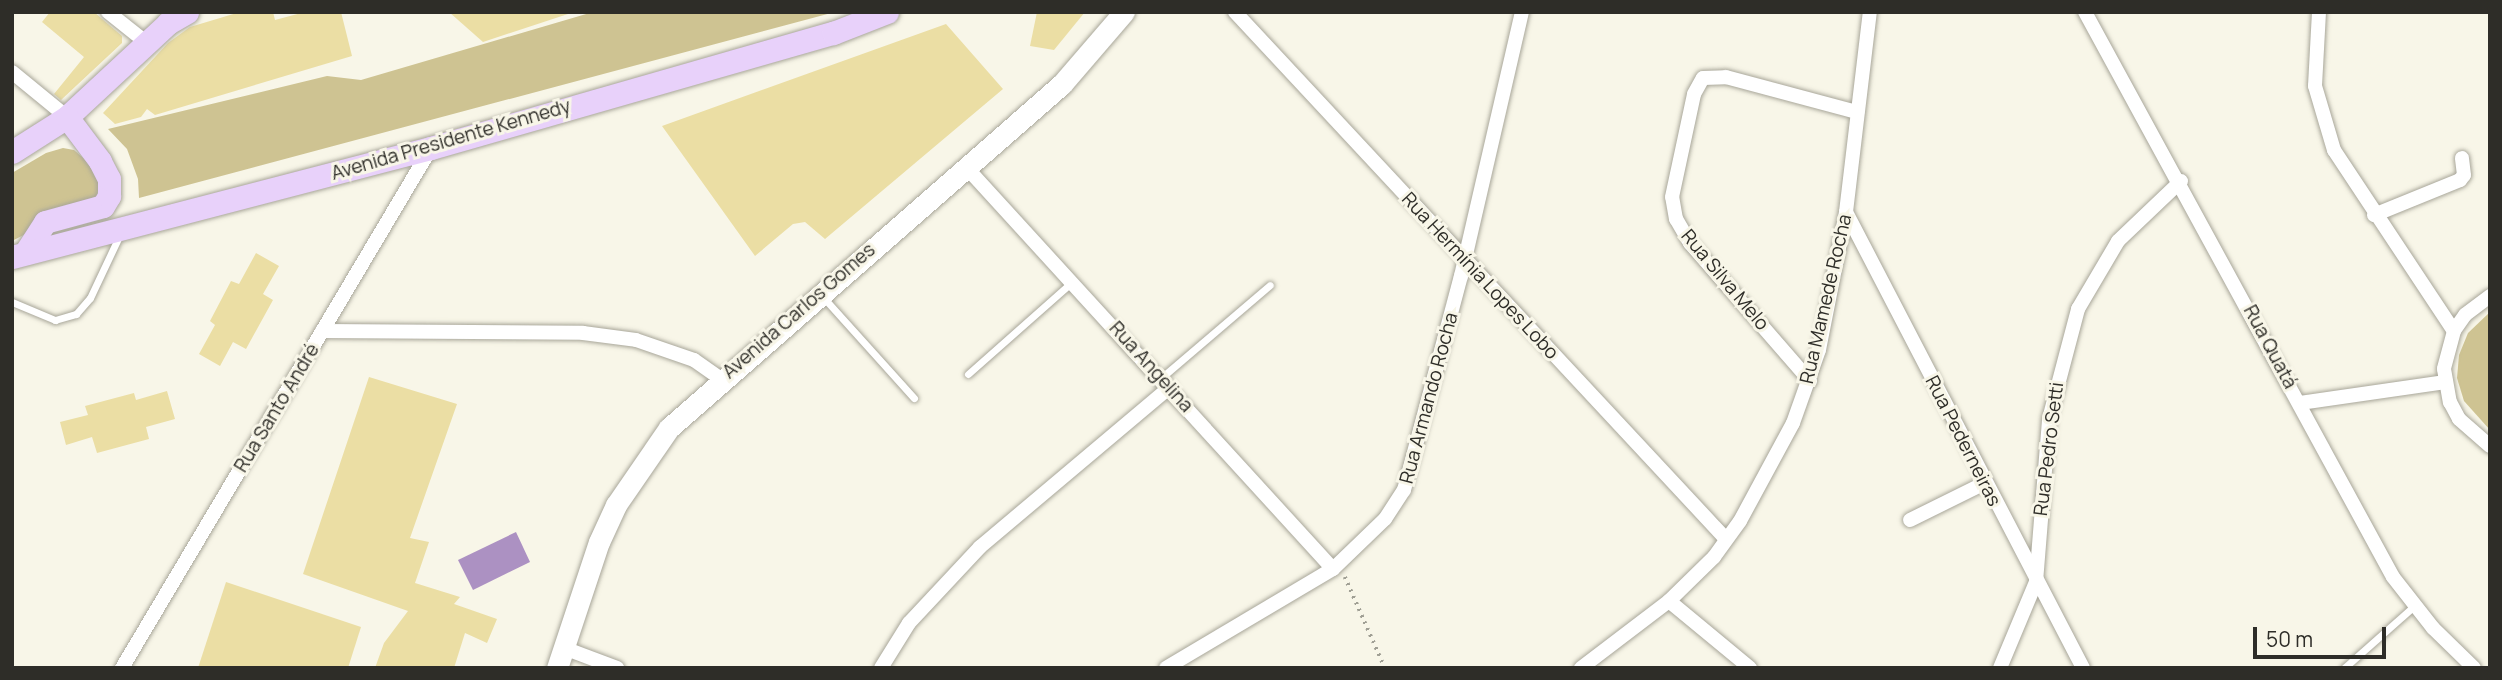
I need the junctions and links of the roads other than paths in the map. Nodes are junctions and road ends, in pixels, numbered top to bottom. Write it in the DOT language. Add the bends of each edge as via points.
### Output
graph roads {
  1 [pos="108,12"];
  2 [pos="187,12"];
  3 [pos="887,12"];
  4 [pos="1124,12"];
  5 [pos="1235,12"];
  6 [pos="1522,12"];
  7 [pos="1870,12"];
  8 [pos="2085,12"];
  9 [pos="2319,12"];
  10 [pos="147,43"];
  11 [pos="12,72"];
  12 [pos="1857,112"];
  13 [pos="67,117"];
  14 [pos="431,148"];
  15 [pos="12,152"];
  16 [pos="2462,158"];
  17 [pos="967,167"];
  18 [pos="2181,181"];
  19 [pos="1846,212"];
  20 [pos="2374,215"];
  21 [pos="121,229"];
  22 [pos="19,253"];
  23 [pos="1465,260"];
  24 [pos="1073,282"];
  25 [pos="1270,285"];
  26 [pos="819,293"];
  27 [pos="2490,296"];
  28 [pos="12,302"];
  29 [pos="322,331"];
  30 [pos="2454,331"];
  31 [pos="968,374"];
  32 [pos="721,379"];
  33 [pos="1810,381"];
  34 [pos="2445,382"];
  35 [pos="1165,383"];
  36 [pos="914,398"];
  37 [pos="2300,403"];
  38 [pos="2490,446"];
  39 [pos="1985,483"];
  40 [pos="1910,520"];
  41 [pos="1726,539"];
  42 [pos="1336,566"];
  43 [pos="2036,582"];
  44 [pos="1670,601"];
  45 [pos="2414,606"];
  46 [pos="561,658"];
  47 [pos="122,668"];
  48 [pos="617,668"];
  49 [pos="881,668"];
  50 [pos="1166,668"];
  51 [pos="1580,668"];
  52 [pos="1749,668"];
  53 [pos="2000,668"];
  54 [pos="2083,668"];
  55 [pos="2344,668"];
  56 [pos="2474,668"];
  1 -- 10 [label="street"];
  2 -- 10 [label="main road"];
  3 -- 14 [label="main road, Avenida Presidente Kennedy" via="833,33"];
  4 -- 17 [label="main road, Avenida Carlos Gomes" via="1083,64"];
  5 -- 23 [label="street, Rua Hermínia Lopes Lobo"];
  6 -- 23 [label="street, Rua Armando Rocha"];
  7 -- 12 [label="street, Rua Mamede Rocha"];
  8 -- 18 [label="street, Rua Quatá"];
  9 -- 20 [label="street" via="2315,86 2321,115 2334,150"];
  10 -- 13 [label="main road"];
  11 -- 13 [label="street"];
  12 -- 19 [label="street, Rua Mamede Rocha"];
  12 -- 33 [label="street, Rua Silva Melo" via="1726,77 1703,78 1694,94 1672,197 1676,219 1690,243"];
  13 -- 15 [label="main road"];
  13 -- 22 [label="main road" via="100,161 108,179 108,196 103,205 45,222"];
  14 -- 21 [label="main road, Avenida Presidente Kennedy"];
  14 -- 29 [label="street, Rua Santo André"];
  16 -- 20 [label="street" via="2464,175 2460,180"];
  17 -- 24 [label="street, Rua Angelina"];
  17 -- 26 [label="main road, Avenida Carlos Gomes"];
  18 -- 37 [label="street, Rua Quatá"];
  18 -- 43 [label="street, Rua Pedro Setti" via="2118,241 2078,309 2049,419"];
  19 -- 33 [label="street, Rua Mamede Rocha"];
  19 -- 39 [label="street, Rua Pederneiras"];
  20 -- 30 [label="street"];
  21 -- 22 [label="main road, Avenida Presidente Kennedy"];
  21 -- 28 [label="lane" via="118,246 76,314 55,320"];
  23 -- 41 [label="street, Rua Hermínia Lopes Lobo"];
  23 -- 42 [label="street, Rua Armando Rocha" via="1404,490 1385,519"];
  24 -- 31 [label="lane"];
  24 -- 35 [label="street, Rua Angelina"];
  25 -- 35 [label="lane"];
  26 -- 32 [label="main road, Avenida Carlos Gomes"];
  26 -- 36 [label="lane"];
  27 -- 30 [label="street" via="2465,315"];
  29 -- 32 [label="street" via="597,335 669,350"];
  29 -- 47 [label="street, Rua Santo André"];
  30 -- 34 [label="street" via="2445,355"];
  32 -- 46 [label="main road, Avenida Carlos Gomes" via="669,428 629,481 599,542"];
  33 -- 41 [label="street, Rua Mamede Rocha" via="1793,423"];
  34 -- 37 [label="street"];
  34 -- 38 [label="street" via="2459,419"];
  35 -- 42 [label="street, Rua Angelina"];
  35 -- 49 [label="street" via="980,547 909,623"];
  37 -- 45 [label="street, Rua Quatá" via="2386,565"];
  39 -- 40 [label="street"];
  39 -- 43 [label="street, Rua Pederneiras"];
  41 -- 44 [label="street, Rua Mamede Rocha"];
  42 -- 50 [label="street, Rua Armando Rocha"];
  43 -- 53 [label="street, Rua Pedro Setti"];
  43 -- 54 [label="street, Rua Pederneiras"];
  44 -- 51 [label="street, Rua Mamede Rocha"];
  44 -- 52 [label="street"];
  45 -- 55 [label="lane"];
  45 -- 56 [label="street, Rua Quatá"];
  46 -- 48 [label="street"];
}
